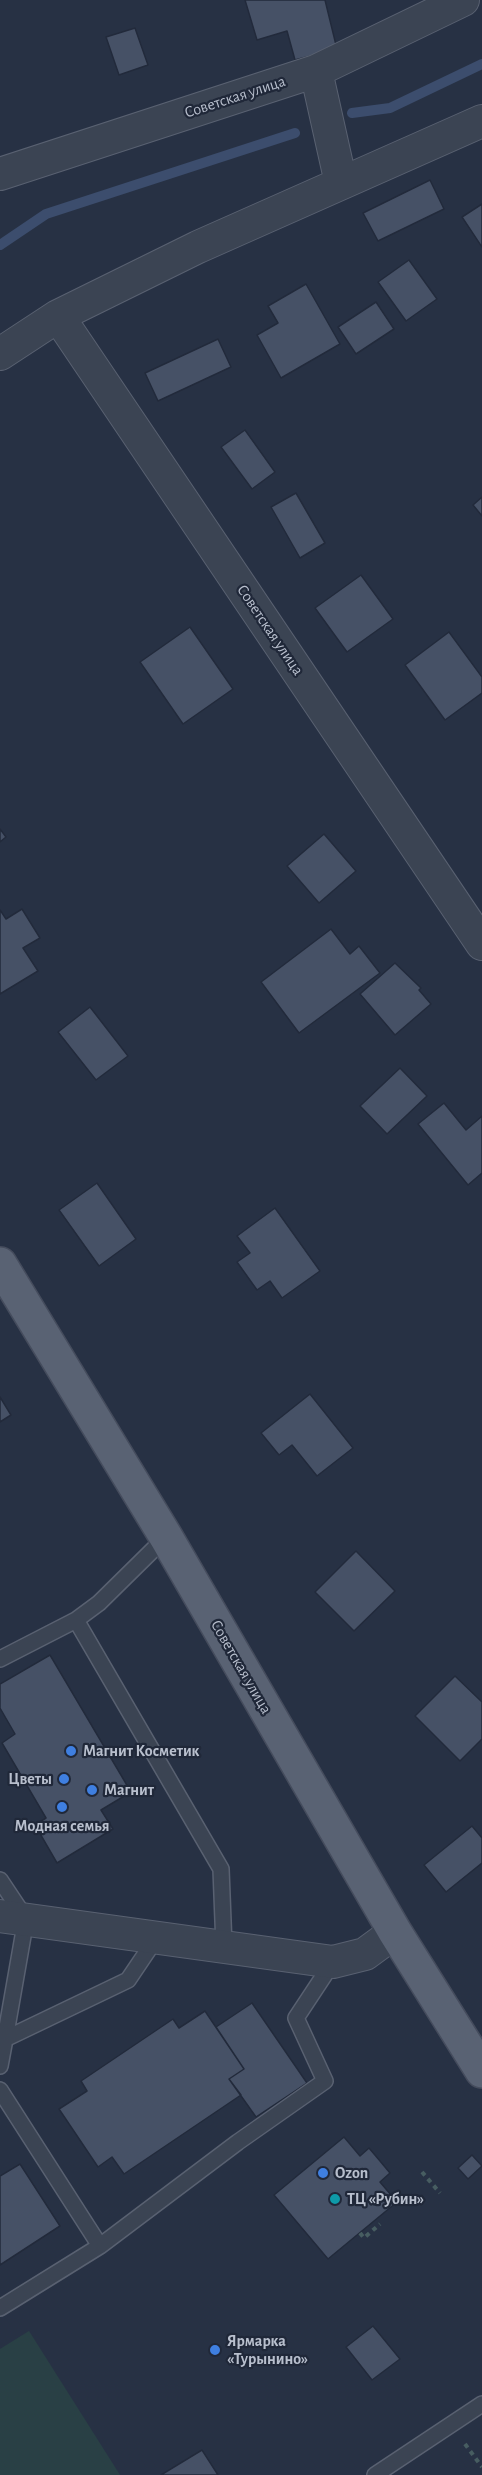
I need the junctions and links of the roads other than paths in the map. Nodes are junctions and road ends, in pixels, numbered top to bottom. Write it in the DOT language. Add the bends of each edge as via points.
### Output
graph roads {
  1 [pos="463,0"];
  2 [pos="316,71"];
  3 [pos="482,121"];
  4 [pos="0,174"];
  5 [pos="341,183"];
  6 [pos="58,316"];
  7 [pos="0,354"];
  8 [pos="482,944"];
  9 [pos="0,1264"];
  10 [pos="166,1537"];
  11 [pos="76,1620"];
  12 [pos="0,1659"];
  13 [pos="0,1880"];
  14 [pos="13,1917"];
  15 [pos="395,1932"];
  16 [pos="157,1937"];
  17 [pos="224,1947"];
  18 [pos="333,1962"];
  19 [pos="4,2039"];
  20 [pos="0,2066"];
  21 [pos="482,2071"];
  22 [pos="0,2090"];
  23 [pos="100,2246"];
  24 [pos="0,2308"];
  25 [pos="482,2404"];
  26 [pos="375,2475"];
  1 -- 2 [label="street, Советская улица"];
  2 -- 4 [label="street, Советская улица"];
  2 -- 5 [label="street"];
  3 -- 5 [label="street"];
  5 -- 6 [label="street"];
  6 -- 7 [label="street"];
  6 -- 8 [label="street, Советская улица"];
  9 -- 10 [label="main road, Советская улица"];
  10 -- 11 [label="lane" via="99,1603"];
  10 -- 15 [label="main road, Советская улица"];
  11 -- 12 [label="lane"];
  11 -- 17 [label="lane" via="221,1869"];
  13 -- 14 [label="lane"];
  14 -- 16 [label="street"];
  14 -- 19 [label="lane"];
  15 -- 18 [label="street" via="365,1953"];
  15 -- 21 [label="main road, Советская улица"];
  16 -- 17 [label="street"];
  16 -- 19 [label="lane" via="128,1980"];
  17 -- 18 [label="street"];
  18 -- 23 [label="lane" via="296,2018 325,2081"];
  19 -- 20 [label="lane"];
  22 -- 23 [label="lane"];
  23 -- 24 [label="lane"];
  25 -- 26 [label="lane"];
}
